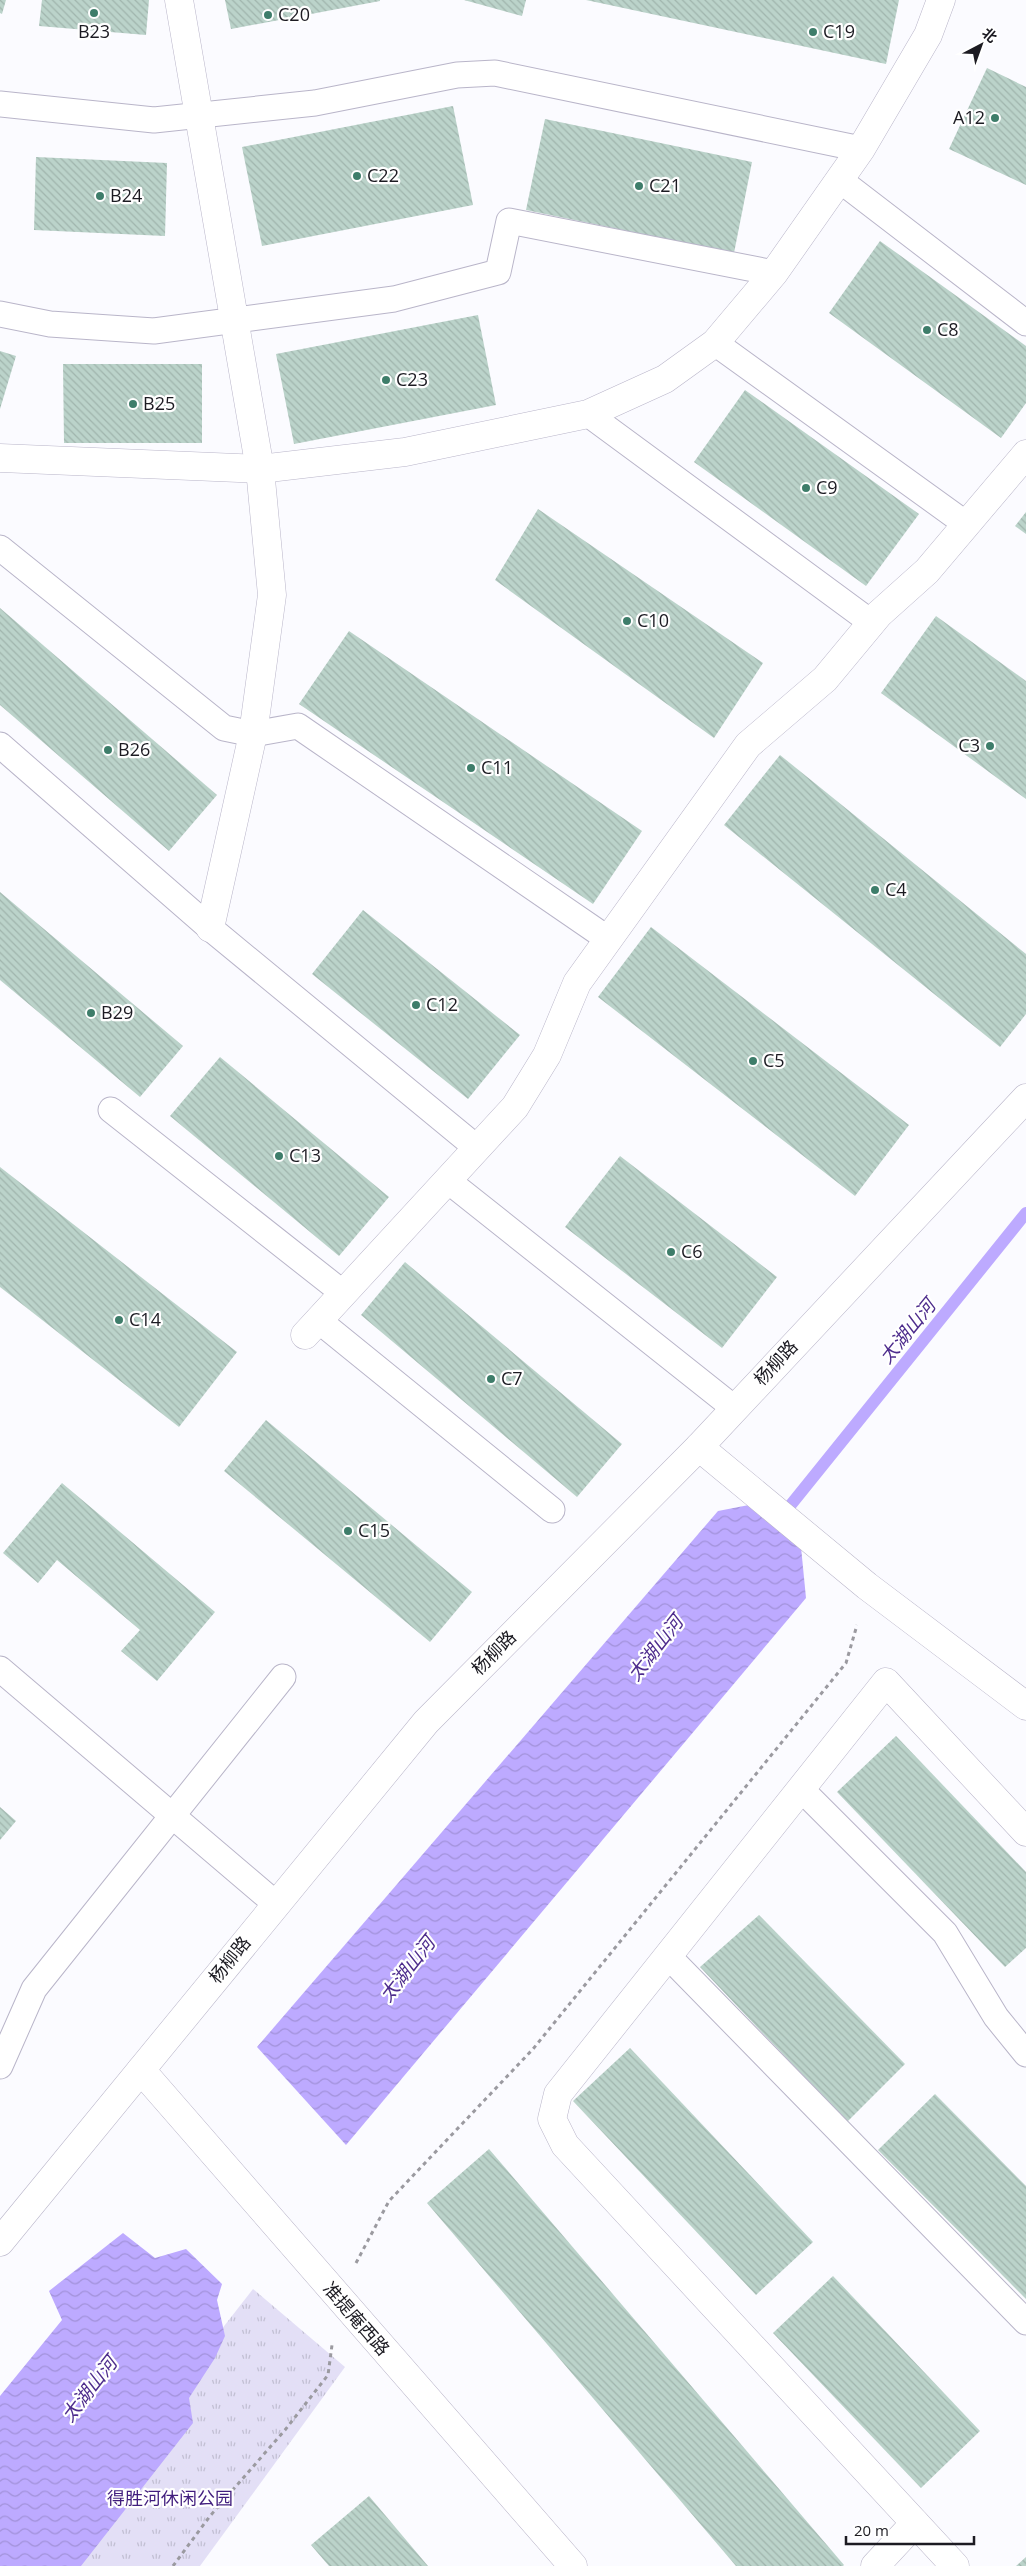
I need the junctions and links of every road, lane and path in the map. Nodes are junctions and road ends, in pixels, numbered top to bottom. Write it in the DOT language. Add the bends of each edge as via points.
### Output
graph roads {
  1 [pos="179,0"];
  2 [pos="941,0"];
  3 [pos="0,104"];
  4 [pos="199,115"];
  5 [pos="861,149"];
  6 [pos="841,180"];
  7 [pos="774,273"];
  8 [pos="0,314"];
  9 [pos="234,320"];
  10 [pos="1026,323"];
  11 [pos="715,342"];
  12 [pos="588,414"];
  13 [pos="1026,454"];
  14 [pos="0,458"];
  15 [pos="260,469"];
  16 [pos="966,524"];
  17 [pos="0,548"];
  18 [pos="872,623"];
  19 [pos="253,734"];
  20 [pos="0,746"];
  21 [pos="210,928"];
  22 [pos="608,938"];
  23 [pos="1026,1098"];
  24 [pos="111,1110"];
  25 [pos="477,1148"];
  26 [pos="447,1180"];
  27 [pos="344,1293"];
  28 [pos="312,1328"];
  29 [pos="734,1408"];
  30 [pos="699,1447"];
  31 [pos="552,1510"];
  32 [pos="867,1586"];
  33 [pos="0,1669"];
  34 [pos="283,1677"];
  35 [pos="1026,1706"];
  36 [pos="801,1789"];
  37 [pos="173,1815"];
  38 [pos="1026,1832"];
  39 [pos="276,1904"];
  40 [pos="668,1956"];
  41 [pos="1026,2054"];
  42 [pos="0,2066"];
  43 [pos="141,2070"];
  44 [pos="0,2242"];
  45 [pos="338,2298"];
  46 [pos="1026,2322"];
  47 [pos="328,2375"];
  48 [pos="915,2523"];
  49 [pos="173,2566"];
  50 [pos="573,2566"];
  51 [pos="875,2566"];
  52 [pos="955,2566"];
  1 -- 4 [label="street"];
  2 -- 5 [label="street" via="928,35"];
  3 -- 4 [label="lane" via="154,120"];
  4 -- 5 [label="lane" via="315,103 457,75 495,73"];
  4 -- 9 [label="street"];
  5 -- 6 [label="street"];
  6 -- 7 [label="street"];
  6 -- 10 [label="lane"];
  7 -- 9 [label="lane" via="509,221 498,272 394,299"];
  7 -- 11 [label="street"];
  8 -- 9 [label="lane" via="50,324 154,331"];
  9 -- 15 [label="street"];
  11 -- 12 [label="street" via="665,379"];
  11 -- 16 [label="lane"];
  12 -- 15 [label="street" via="405,452"];
  12 -- 18 [label="lane"];
  13 -- 16 [label="street"];
  14 -- 15 [label="street"];
  15 -- 19 [label="street" via="272,595"];
  16 -- 18 [label="street" via="927,571"];
  17 -- 19 [label="lane" via="224,728"];
  18 -- 22 [label="street" via="825,679 748,745"];
  19 -- 21 [label="street"];
  19 -- 22 [label="lane" via="298,726"];
  20 -- 21 [label="lane"];
  21 -- 25 [label="lane"];
  22 -- 25 [label="street" via="577,983 547,1055 515,1107"];
  23 -- 29 [label="street, 杨柳路"];
  24 -- 27 [label="lane"];
  25 -- 26 [label="street"];
  26 -- 27 [label="street"];
  26 -- 29 [label="lane"];
  27 -- 28 [label="street"];
  28 -- 31 [label="lane"];
  29 -- 30 [label="street, 杨柳路"];
  30 -- 32 [label="street"];
  30 -- 39 [label="street, 杨柳路" via="426,1722"];
  32 -- 35 [label="street"];
  32 -- 45 [label="path" via="846,1663 533,2049 388,2201"];
  33 -- 37 [label="lane"];
  34 -- 37 [label="lane"];
  36 -- 38 [label="street" via="886,1682"];
  36 -- 40 [label="street"];
  36 -- 41 [label="lane" via="945,1933 996,2017"];
  37 -- 39 [label="lane"];
  37 -- 42 [label="lane" via="34,1990"];
  39 -- 43 [label="street, 杨柳路"];
  40 -- 46 [label="lane"];
  40 -- 48 [label="street" via="558,2094 552,2119 565,2145"];
  43 -- 44 [label="street, 杨柳路"];
  43 -- 45 [label="street, 准提庵西路"];
  45 -- 50 [label="street, 准提庵西路"];
  47 -- 49 [label="path" via="210,2516"];
  48 -- 51 [label="street"];
  48 -- 52 [label="street"];
}
